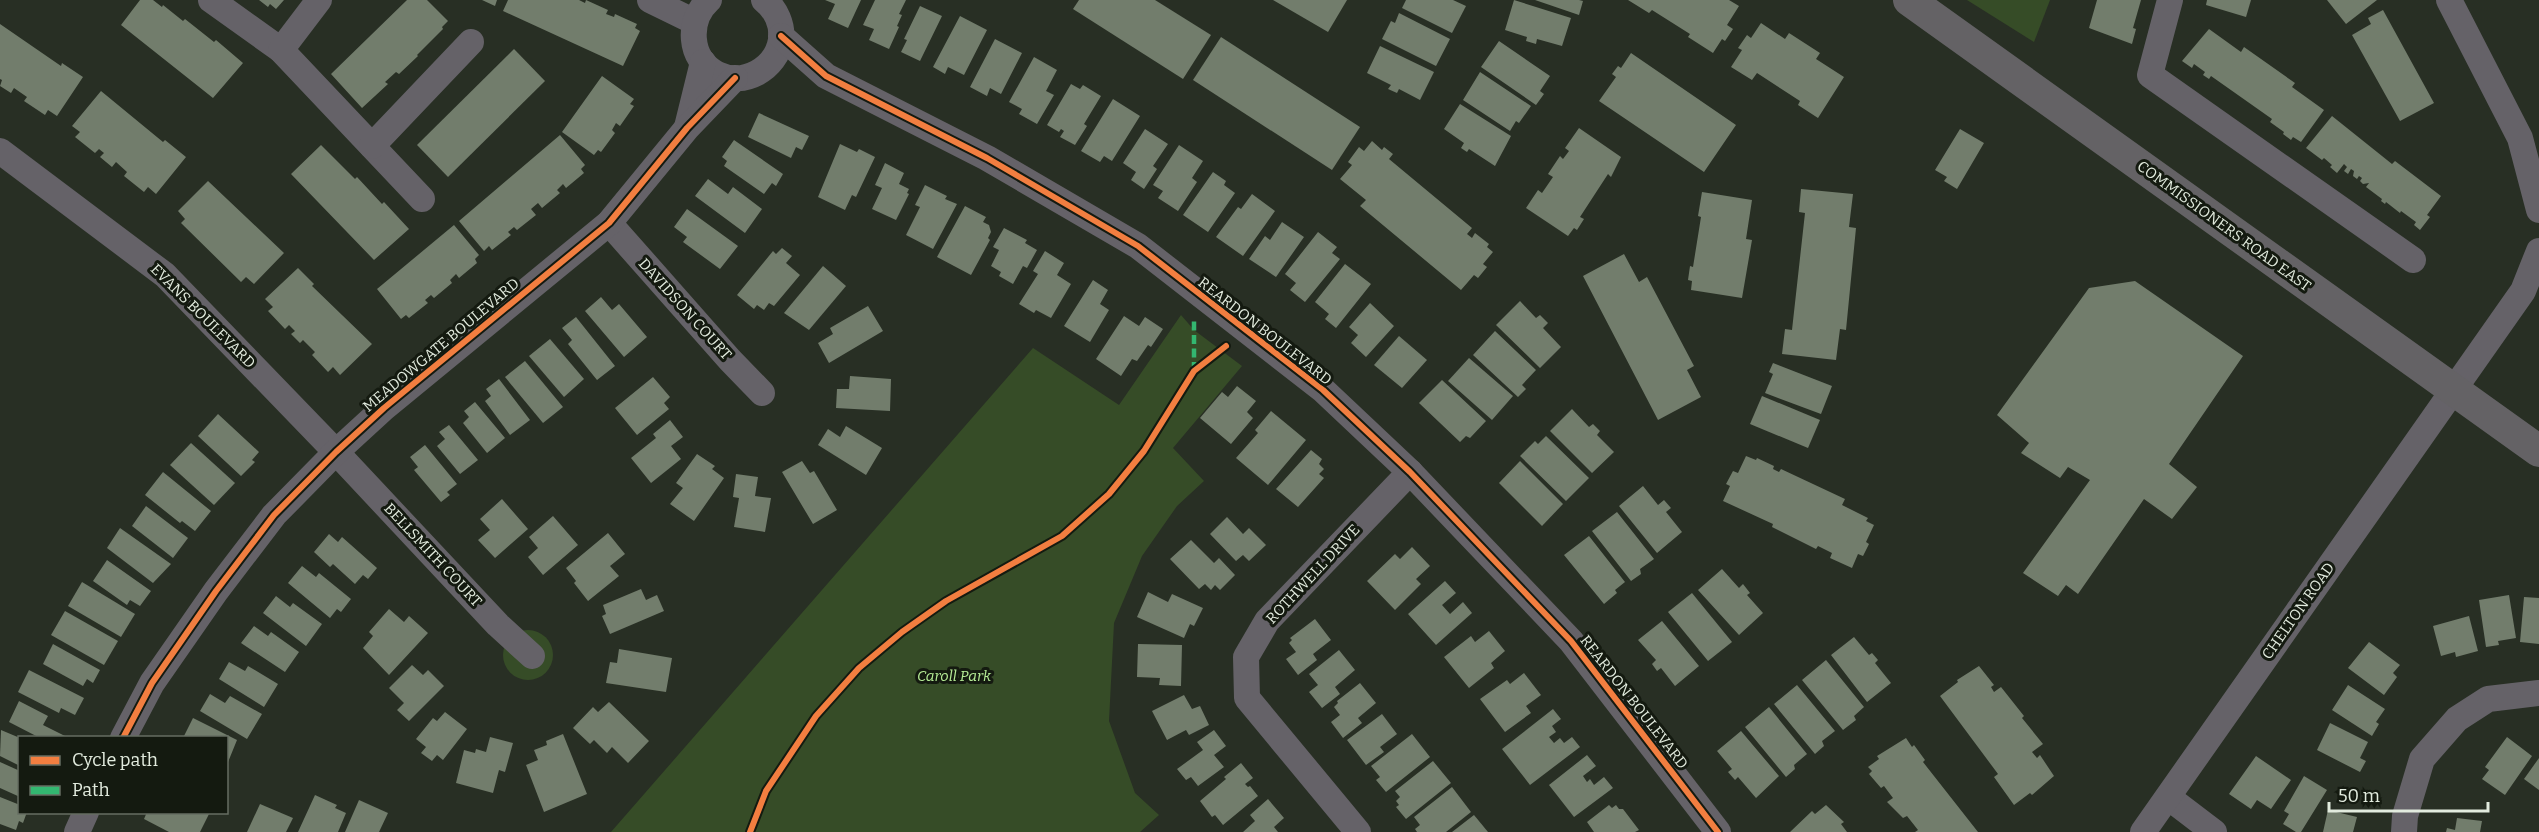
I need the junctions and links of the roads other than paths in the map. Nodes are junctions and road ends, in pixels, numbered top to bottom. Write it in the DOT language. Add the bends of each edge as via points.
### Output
graph roads {
  1 [pos="212,0"];
  2 [pos="319,0"];
  3 [pos="650,0"];
  4 [pos="710,0"];
  5 [pos="1909,0"];
  6 [pos="2170,0"];
  7 [pos="2449,0"];
  8 [pos="769,2"];
  9 [pos="695,22"];
  10 [pos="781,36"];
  11 [pos="471,42"];
  12 [pos="281,50"];
  13 [pos="703,62"];
  14 [pos="766,67"];
  15 [pos="826,76"];
  16 [pos="735,78"];
  17 [pos="687,128"];
  18 [pos="372,146"];
  19 [pos="0,152"];
  20 [pos="422,199"];
  21 [pos="2539,210"];
  22 [pos="609,223"];
  23 [pos="2539,251"];
  24 [pos="2413,260"];
  25 [pos="2453,389"];
  26 [pos="762,393"];
  27 [pos="2539,451"];
  28 [pos="336,452"];
  29 [pos="1410,472"];
  30 [pos="532,656"];
  31 [pos="2539,693"];
  32 [pos="124,736"];
  33 [pos="2168,797"];
  34 [pos="86,814"];
  35 [pos="77,832"];
  36 [pos="1358,832"];
  37 [pos="1718,832"];
  38 [pos="2143,832"];
  39 [pos="2214,832"];
  40 [pos="2404,832"];
  1 -- 12 [label="street"];
  2 -- 12 [label="street"];
  3 -- 9 [label="street"];
  4 -- 9 [label="street"];
  5 -- 25 [label="main road, COMMISSIONERS ROAD EAST"];
  6 -- 24 [label="street" via="2150,75"];
  7 -- 21 [label="street" via="2520,138"];
  8 -- 10 [label="street" via="779,19"];
  9 -- 13 [label="street" via="695,48"];
  10 -- 14 [label="street" via="774,58"];
  10 -- 15 [label="street, REARDON BOULEVARD"];
  11 -- 18 [label="street"];
  12 -- 18 [label="street"];
  13 -- 16 [label="street" via="717,74"];
  13 -- 17 [label="street, MEADOWGATE BOULEVARD"];
  14 -- 15 [label="street, REARDON BOULEVARD"];
  14 -- 16 [label="street" via="752,76"];
  15 -- 29 [label="street, REARDON BOULEVARD" via="987,158 1138,246 1323,390"];
  16 -- 17 [label="street, MEADOWGATE BOULEVARD"];
  17 -- 22 [label="street, MEADOWGATE BOULEVARD"];
  18 -- 20 [label="street"];
  19 -- 28 [label="street, EVANS BOULEVARD" via="165,275"];
  22 -- 26 [label="street, DAVIDSON COURT"];
  22 -- 28 [label="street, MEADOWGATE BOULEVARD"];
  23 -- 25 [label="street, CHELTON ROAD" via="2523,291"];
  25 -- 27 [label="main road, COMMISSIONERS ROAD EAST"];
  25 -- 33 [label="street, CHELTON ROAD"];
  28 -- 30 [label="street, BELLSMITH COURT" via="498,625"];
  28 -- 32 [label="street, MEADOWGATE BOULEVARD" via="274,514 216,591 152,683"];
  29 -- 36 [label="street, ROTHWELL DRIVE" via="1267,621 1246,657 1247,698"];
  29 -- 37 [label="street, REARDON BOULEVARD" via="1571,641"];
  31 -- 40 [label="street" via="2488,699 2457,719 2422,759"];
  33 -- 38 [label="street, CHELTON ROAD"];
  33 -- 39 [label="street"];
  34 -- 35 [label="street"];
}
